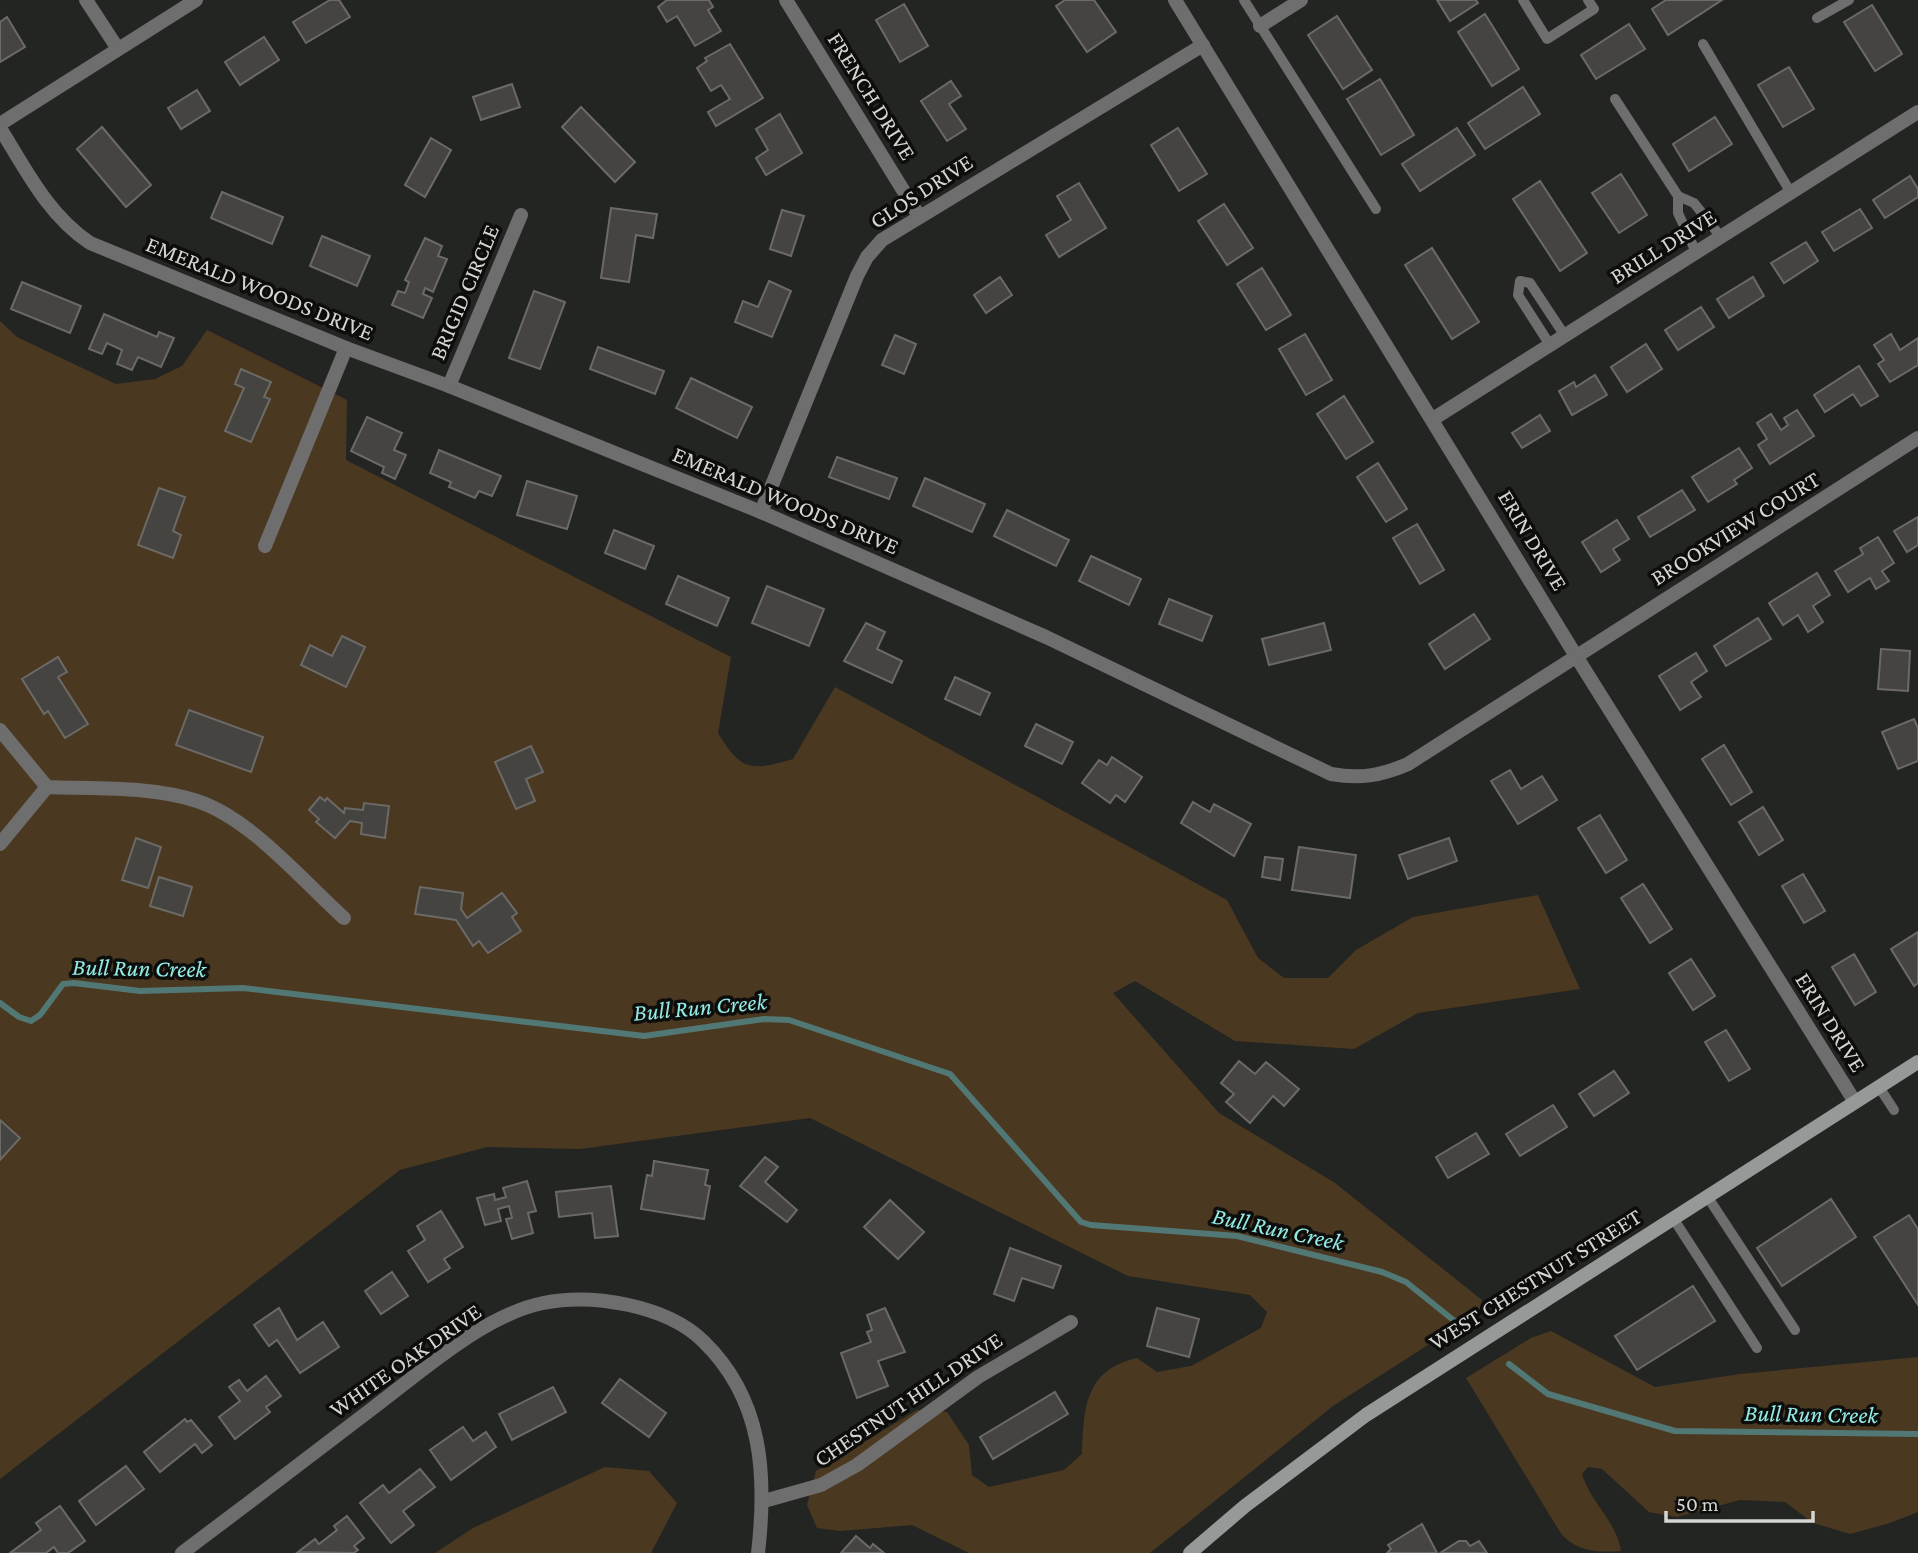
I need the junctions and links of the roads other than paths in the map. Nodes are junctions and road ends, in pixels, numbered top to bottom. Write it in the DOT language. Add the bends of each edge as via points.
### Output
graph roads {
  1 [pos="86,0"];
  2 [pos="197,0"];
  3 [pos="786,0"];
  4 [pos="1175,0"];
  5 [pos="1244,0"];
  6 [pos="1301,0"];
  7 [pos="1522,0"];
  8 [pos="1588,0"];
  9 [pos="1849,0"];
  10 [pos="1817,18"];
  11 [pos="1260,26"];
  12 [pos="1703,44"];
  13 [pos="1203,46"];
  14 [pos="118,49"];
  15 [pos="1615,99"];
  16 [pos="1918,112"];
  17 [pos="0,126"];
  18 [pos="1791,193"];
  19 [pos="1678,196"];
  20 [pos="1376,209"];
  21 [pos="521,215"];
  22 [pos="919,216"];
  23 [pos="1721,237"];
  24 [pos="1696,252"];
  25 [pos="1565,336"];
  26 [pos="1550,345"];
  27 [pos="346,348"];
  28 [pos="449,386"];
  29 [pos="1433,419"];
  30 [pos="1918,438"];
  31 [pos="761,512"];
  32 [pos="265,546"];
  33 [pos="1576,656"];
  34 [pos="0,730"];
  35 [pos="47,787"];
  36 [pos="0,844"];
  37 [pos="344,918"];
  38 [pos="1918,1062"];
  39 [pos="1879,1087"];
  40 [pos="1855,1102"];
  41 [pos="1894,1110"];
  42 [pos="1707,1196"];
  43 [pos="1673,1218"];
  44 [pos="1071,1322"];
  45 [pos="1795,1330"];
  46 [pos="1757,1348"];
  47 [pos="764,1501"];
  48 [pos="182,1553"];
  49 [pos="758,1553"];
  50 [pos="1190,1553"];
  1 -- 14 [label="street"];
  2 -- 14 [label="street"];
  3 -- 22 [label="street, FRENCH DRIVE"];
  4 -- 13 [label="street, ERIN DRIVE"];
  5 -- 11 [label="lane"];
  6 -- 11 [label="street"];
  7 -- 8 [label="lane" via="1547,39 1594,9"];
  9 -- 10 [label="lane"];
  11 -- 20 [label="lane"];
  12 -- 18 [label="lane"];
  13 -- 22 [label="street, GLOS DRIVE"];
  13 -- 29 [label="street, ERIN DRIVE"];
  14 -- 17 [label="street"];
  15 -- 19 [label="lane"];
  16 -- 18 [label="street, BRILL DRIVE"];
  17 -- 27 [label="street, EMERALD WOODS DRIVE" via="50,208 90,243"];
  18 -- 23 [label="street, BRILL DRIVE"];
  19 -- 23 [label="lane" via="1694,203"];
  19 -- 24 [label="lane" via="1678,213"];
  21 -- 28 [label="street, BRIGID CIRCLE"];
  22 -- 31 [label="street, GLOS DRIVE" via="882,240 867,257"];
  23 -- 24 [label="street, BRILL DRIVE"];
  24 -- 25 [label="street, BRILL DRIVE"];
  25 -- 26 [label="street, BRILL DRIVE"];
  25 -- 26 [label="lane" via="1531,282 1520,281 1518,295"];
  26 -- 29 [label="street, BRILL DRIVE"];
  27 -- 28 [label="street, EMERALD WOODS DRIVE"];
  27 -- 32 [label="street"];
  28 -- 31 [label="street, EMERALD WOODS DRIVE"];
  29 -- 33 [label="street, ERIN DRIVE"];
  30 -- 33 [label="street, BROOKVIEW COURT"];
  31 -- 33 [label="street, EMERALD WOODS DRIVE" via="1046,637 1331,774 1379,776 1408,764"];
  33 -- 40 [label="street, ERIN DRIVE"];
  34 -- 35 [label="street"];
  35 -- 36 [label="street"];
  35 -- 37 [label="street" via="198,801 242,826"];
  38 -- 39 [label="main road, WEST CHESTNUT STREET"];
  39 -- 40 [label="main road, WEST CHESTNUT STREET"];
  39 -- 41 [label="lane"];
  40 -- 42 [label="main road, WEST CHESTNUT STREET"];
  42 -- 43 [label="main road, WEST CHESTNUT STREET"];
  42 -- 45 [label="lane"];
  43 -- 46 [label="lane"];
  43 -- 50 [label="main road, WEST CHESTNUT STREET" via="1366,1415"];
  44 -- 47 [label="street, CHESTNUT HILL DRIVE" via="978,1377 857,1465 821,1485"];
  47 -- 48 [label="street, WHITE OAK DRIVE" via="761,1459 751,1418 715,1352 696,1333 648,1310 594,1298 542,1303 489,1325"];
  47 -- 49 [label="street, WHITE OAK DRIVE"];
}
